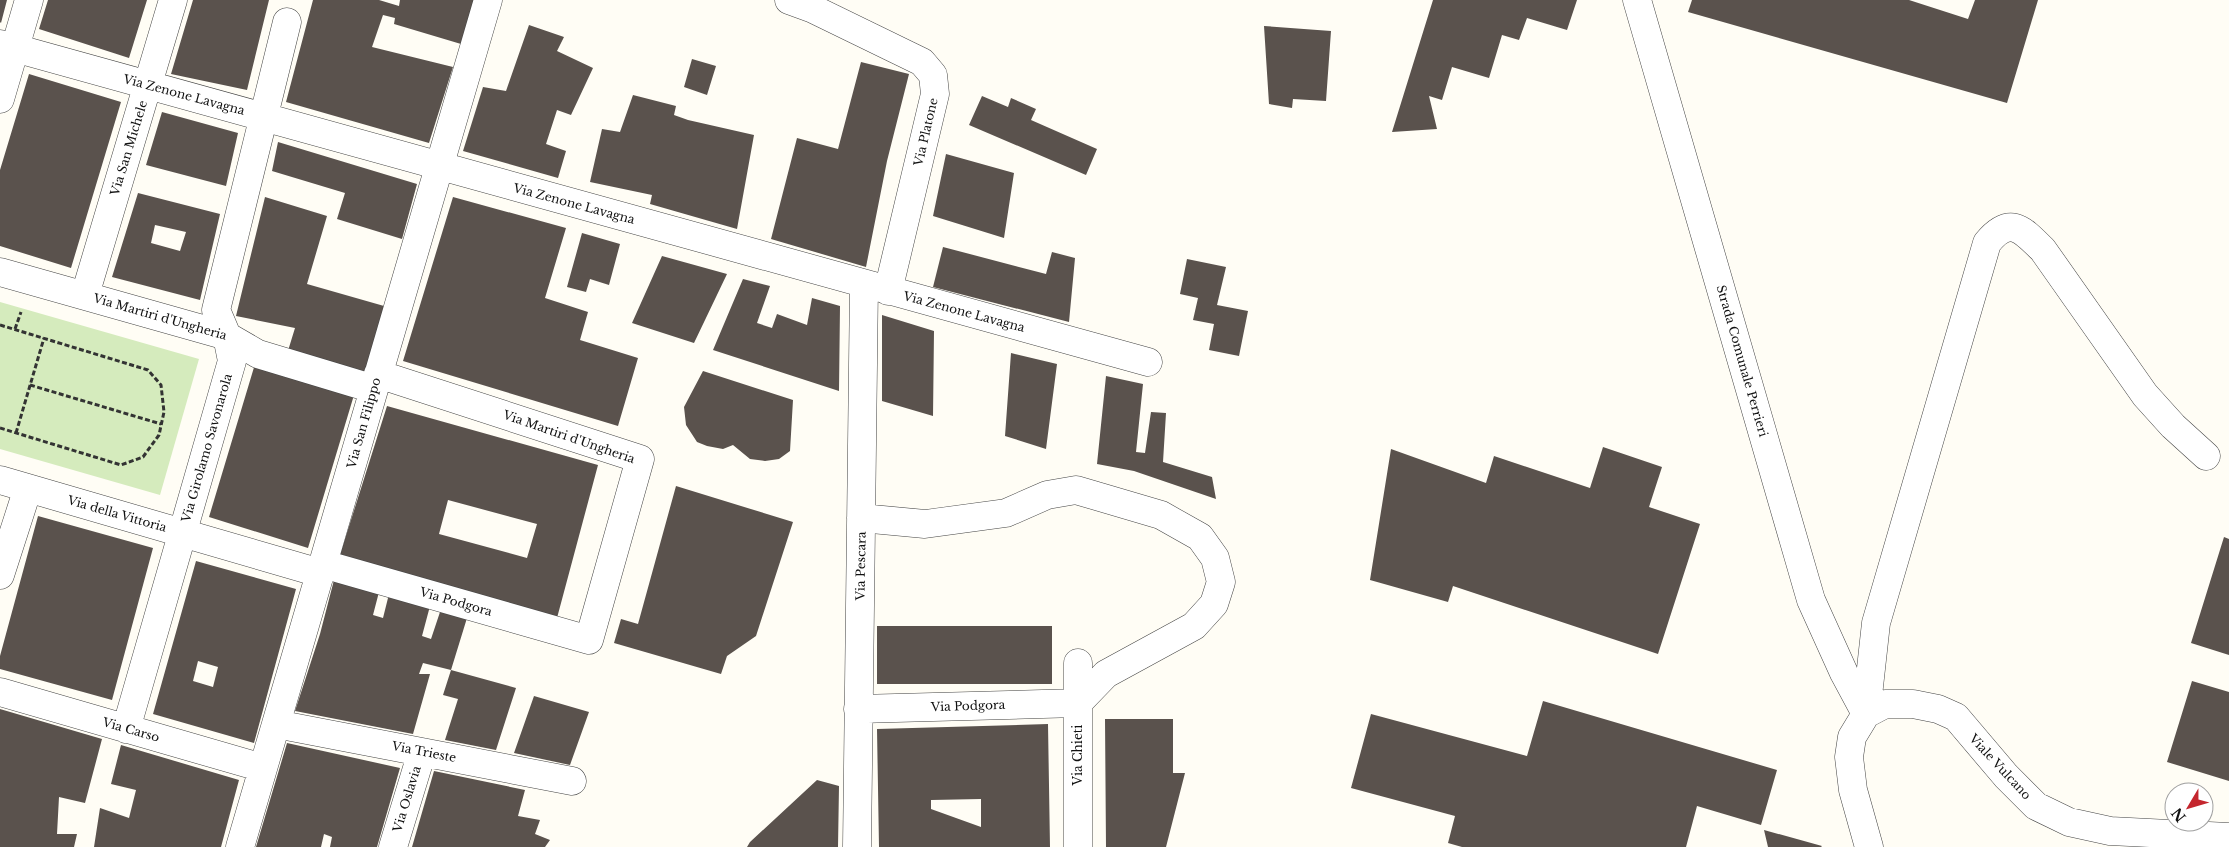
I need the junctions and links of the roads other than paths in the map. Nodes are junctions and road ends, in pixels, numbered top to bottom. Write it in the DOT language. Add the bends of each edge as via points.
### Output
graph roads {
  1 [pos="29,0"];
  2 [pos="173,0"];
  3 [pos="488,0"];
  4 [pos="789,0"];
  5 [pos="1637,0"];
  6 [pos="287,22"];
  7 [pos="7,47"];
  8 [pos="148,85"];
  9 [pos="0,99"];
  10 [pos="263,117"];
  11 [pos="439,166"];
  12 [pos="0,272"];
  13 [pos="876,287"];
  14 [pos="86,295"];
  15 [pos="227,336"];
  16 [pos="1148,362"];
  17 [pos="376,381"];
  18 [pos="2206,456"];
  19 [pos="0,480"];
  20 [pos="28,488"];
  21 [pos="861,518"];
  22 [pos="182,533"];
  23 [pos="321,569"];
  24 [pos="0,575"];
  25 [pos="589,640"];
  26 [pos="1078,663"];
  27 [pos="0,692"];
  28 [pos="1078,703"];
  29 [pos="858,709"];
  30 [pos="1866,714"];
  31 [pos="276,724"];
  32 [pos="126,729"];
  33 [pos="422,752"];
  34 [pos="263,768"];
  35 [pos="572,781"];
  36 [pos="2229,836"];
  37 [pos="240,847"];
  38 [pos="393,847"];
  39 [pos="857,847"];
  40 [pos="1078,847"];
  41 [pos="1869,847"];
  1 -- 7 [label="street"];
  2 -- 8 [label="street, Via San Michele"];
  3 -- 11 [label="street, Via San Filippo"];
  4 -- 13 [label="street, Via Platone" via="922,62 933,75 935,94"];
  5 -- 30 [label="street, Strada Comunale Perrieri" via="1811,600"];
  6 -- 10 [label="street, Via Girolamo Savonarola"];
  7 -- 8 [label="street, Via Zenone Lavagna"];
  7 -- 9 [label="street"];
  8 -- 10 [label="street, Via Zenone Lavagna"];
  8 -- 14 [label="street, Via San Michele"];
  10 -- 11 [label="street, Via Zenone Lavagna"];
  10 -- 15 [label="street, Via Girolamo Savonarola" via="216,310"];
  11 -- 13 [label="street, Via Zenone Lavagna"];
  11 -- 17 [label="street, Via San Filippo"];
  12 -- 14 [label="street, Via Martiri d'Ungheria"];
  13 -- 16 [label="street, Via Zenone Lavagna"];
  13 -- 21 [label="street, Via Pescara"];
  14 -- 15 [label="street, Via Martiri d'Ungheria"];
  15 -- 17 [label="street, Via Martiri d'Ungheria" via="258,354"];
  15 -- 22 [label="street, Via Girolamo Savonarola" via="232,361"];
  17 -- 23 [label="street, Via San Filippo"];
  17 -- 25 [label="street, Via Martiri d'Ungheria" via="640,459"];
  18 -- 30 [label="street" via="2145,395 2043,250 2025,232 2010,226 1997,230 1987,243 1876,623"];
  19 -- 20 [label="street, Via della Vittoria"];
  20 -- 22 [label="street, Via della Vittoria"];
  20 -- 24 [label="street"];
  21 -- 28 [label="street" via="925,524 1006,513 1047,495 1076,490 1161,515 1200,537 1215,558 1221,582 1214,604 1194,626 1106,674"];
  21 -- 29 [label="street, Via Pescara"];
  22 -- 23 [label="street, Via della Vittoria"];
  22 -- 32 [label="street, Via Girolamo Savonarola"];
  23 -- 25 [label="street, Via Podgora"];
  23 -- 31 [label="street, Via San Filippo"];
  26 -- 28 [label="street, Via Chieti"];
  27 -- 32 [label="street, Via Carso"];
  28 -- 29 [label="street, Via Podgora"];
  28 -- 40 [label="street, Via Chieti"];
  29 -- 39 [label="street, Via Pescara"];
  30 -- 36 [label="street, Viale Vulcano" via="1885,704 1914,704 1938,708 1956,717 2036,806 2069,822 2110,831"];
  30 -- 41 [label="street" via="1852,737 1849,757 1853,790"];
  31 -- 33 [label="street, Via Trieste"];
  31 -- 34 [label="street, Via San Filippo"];
  32 -- 34 [label="street, Via Carso"];
  33 -- 35 [label="street, Via Trieste"];
  33 -- 38 [label="street, Via Oslavia"];
  34 -- 37 [label="street, Via San Filippo"];
}
